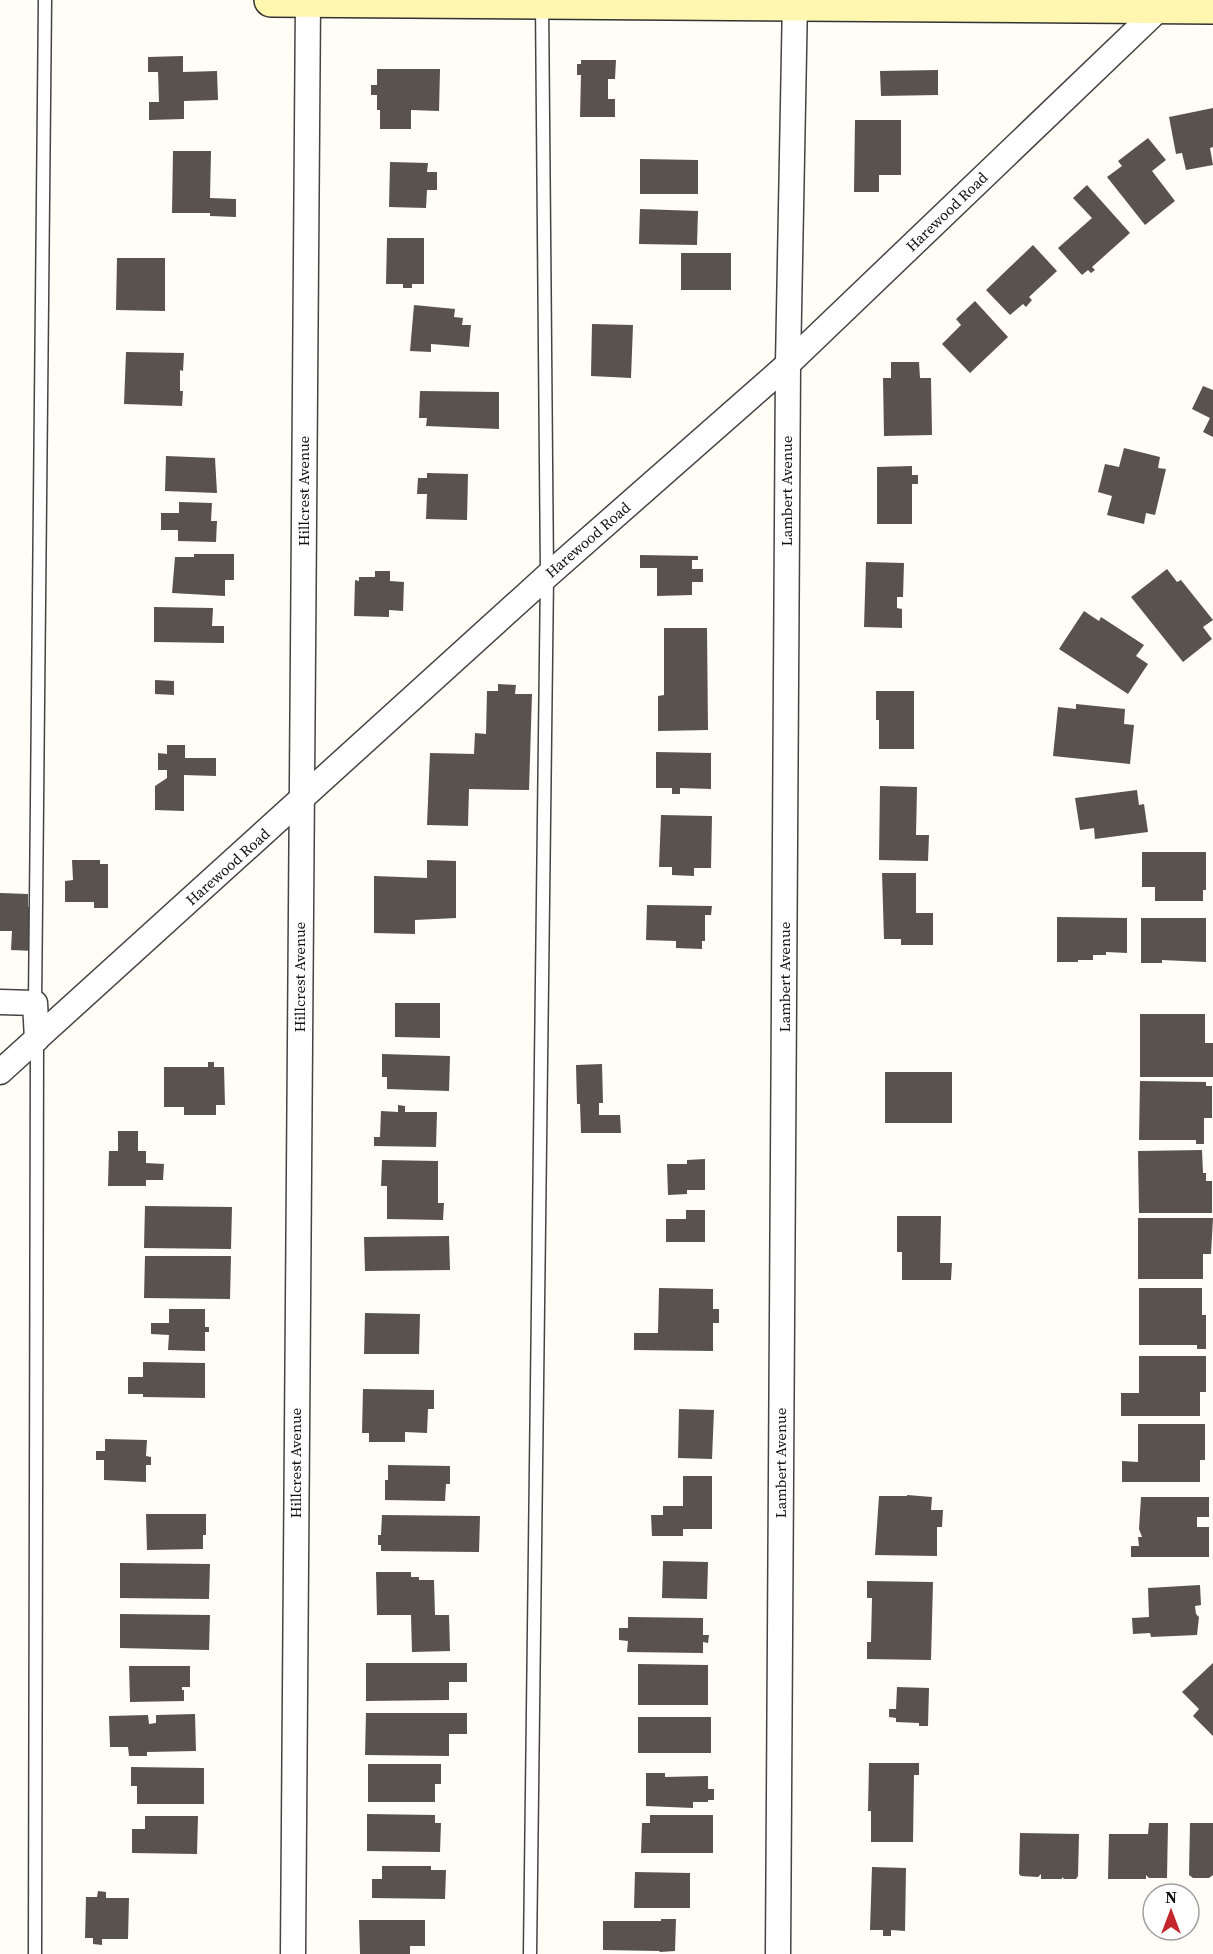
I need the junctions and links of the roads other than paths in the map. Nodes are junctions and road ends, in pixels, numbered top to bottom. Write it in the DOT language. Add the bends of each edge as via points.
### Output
graph roads {
  1 [pos="45,0"];
  2 [pos="271,0"];
  3 [pos="308,0"];
  4 [pos="542,1"];
  5 [pos="795,2"];
  6 [pos="1037,3"];
  7 [pos="1166,3"];
  8 [pos="1213,7"];
  9 [pos="788,364"];
  10 [pos="547,576"];
  11 [pos="302,800"];
  12 [pos="0,1002"];
  13 [pos="35,1003"];
  14 [pos="37,1039"];
  15 [pos="0,1072"];
  16 [pos="35,1954"];
  17 [pos="292,1954"];
  18 [pos="530,1954"];
  19 [pos="778,1954"];
  1 -- 13 [label="lane"];
  2 -- 3 [label="main road"];
  3 -- 4 [label="main road"];
  3 -- 11 [label="street, Hillcrest Avenue"];
  4 -- 5 [label="main road"];
  4 -- 10 [label="lane"];
  5 -- 6 [label="main road"];
  5 -- 9 [label="street, Lambert Avenue"];
  6 -- 7 [label="main road"];
  7 -- 8 [label="main road"];
  7 -- 9 [label="street, Harewood Road"];
  9 -- 10 [label="street, Harewood Road"];
  9 -- 19 [label="street, Lambert Avenue"];
  10 -- 11 [label="street, Harewood Road"];
  10 -- 18 [label="lane"];
  11 -- 14 [label="street, Harewood Road"];
  11 -- 17 [label="street, Hillcrest Avenue"];
  12 -- 13 [label="street"];
  13 -- 14 [label="street"];
  14 -- 15 [label="street, Harewood Road"];
  14 -- 16 [label="lane"];
}
